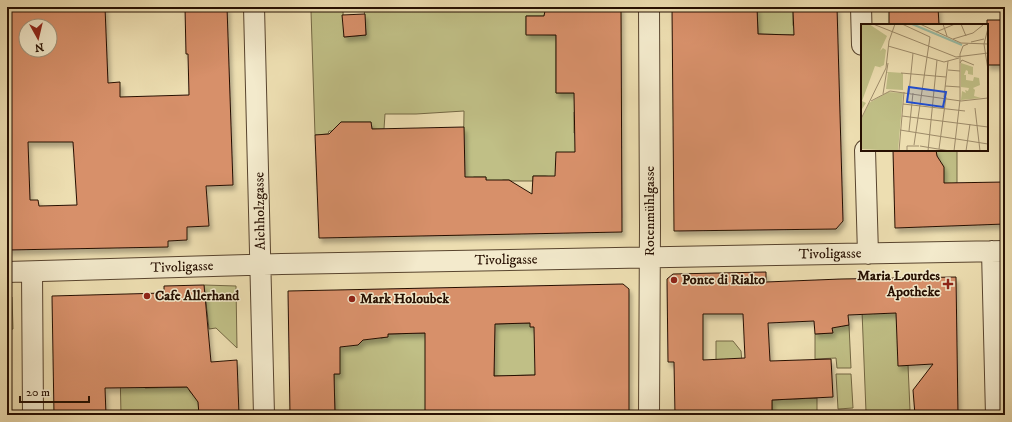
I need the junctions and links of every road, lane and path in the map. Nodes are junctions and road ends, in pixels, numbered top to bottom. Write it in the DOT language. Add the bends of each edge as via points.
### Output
graph roads {
  1 [pos="254,7"];
  2 [pos="649,7"];
  3 [pos="861,7"];
  4 [pos="861,24"];
  5 [pos="865,151"];
  6 [pos="998,251"];
  7 [pos="868,254"];
  8 [pos="649,258"];
  9 [pos="261,265"];
  10 [pos="7,272"];
  11 [pos="32,272"];
  12 [pos="33,415"];
  13 [pos="264,415"];
  14 [pos="649,415"];
  15 [pos="996,415"];
  1 -- 9 [label="street, Aichholzgasse"];
  2 -- 8 [label="street, Rotenmühlgasse"];
  3 -- 4 [label="street"];
  5 -- 7 [label="street"];
  6 -- 7 [label="street, Tivoligasse"];
  6 -- 15 [label="street"];
  7 -- 8 [label="street, Tivoligasse"];
  8 -- 9 [label="street, Tivoligasse"];
  8 -- 14 [label="street, Rotenmühlgasse"];
  9 -- 11 [label="street, Tivoligasse"];
  9 -- 13 [label="street, Aichholzgasse"];
  10 -- 11 [label="street, Tivoligasse"];
  11 -- 12 [label="street"];
}
